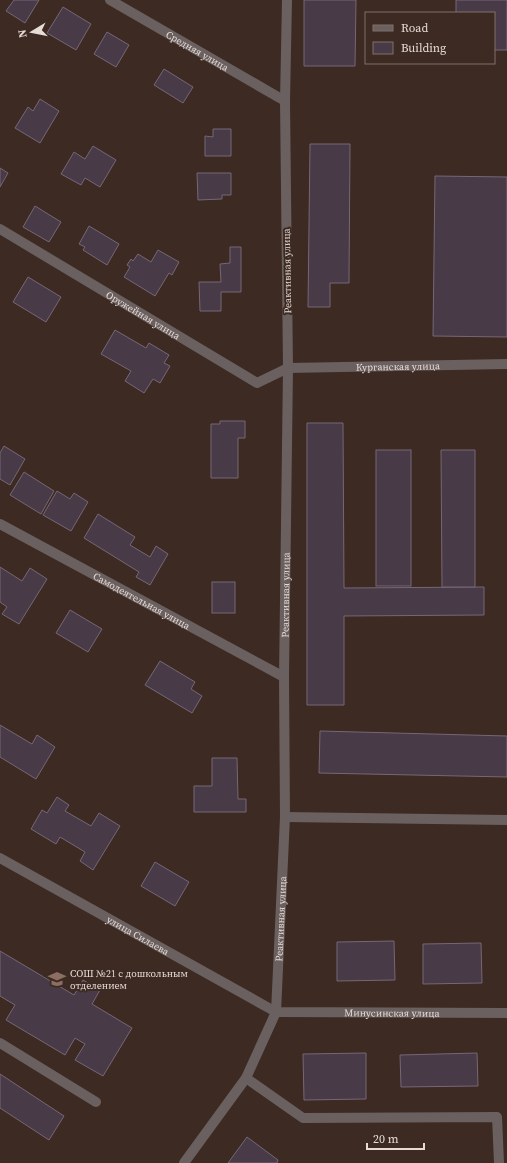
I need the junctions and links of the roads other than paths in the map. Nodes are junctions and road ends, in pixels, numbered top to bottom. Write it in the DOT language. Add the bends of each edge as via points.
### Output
graph roads {
  1 [pos="110,0"];
  2 [pos="288,0"];
  3 [pos="285,101"];
  4 [pos="1,233"];
  5 [pos="507,364"];
  6 [pos="288,368"];
  7 [pos="0,524"];
  8 [pos="284,677"];
  9 [pos="285,817"];
  10 [pos="507,820"];
  11 [pos="0,858"];
  12 [pos="276,1012"];
  13 [pos="507,1013"];
  14 [pos="0,1043"];
  15 [pos="246,1078"];
  16 [pos="96,1102"];
  17 [pos="184,1163"];
  18 [pos="499,1163"];
  1 -- 3 [label="street, Средняя улица"];
  2 -- 3 [label="street, Реактивная улица"];
  3 -- 6 [label="street, Реактивная улица"];
  4 -- 6 [label="street, Оружейная улица" via="257,383"];
  5 -- 6 [label="street, Курганская улица"];
  6 -- 8 [label="street, Реактивная улица"];
  7 -- 8 [label="street, Самодеятельная улица"];
  8 -- 9 [label="street, Реактивная улица"];
  9 -- 10 [label="street"];
  9 -- 12 [label="street, Реактивная улица"];
  11 -- 12 [label="street, улица Силаева"];
  12 -- 13 [label="street, Минусинская улица"];
  12 -- 15 [label="street, Реактивная улица"];
  14 -- 16 [label="street"];
  15 -- 17 [label="street, Реактивная улица"];
  15 -- 18 [label="street" via="303,1118 497,1117"];
}
